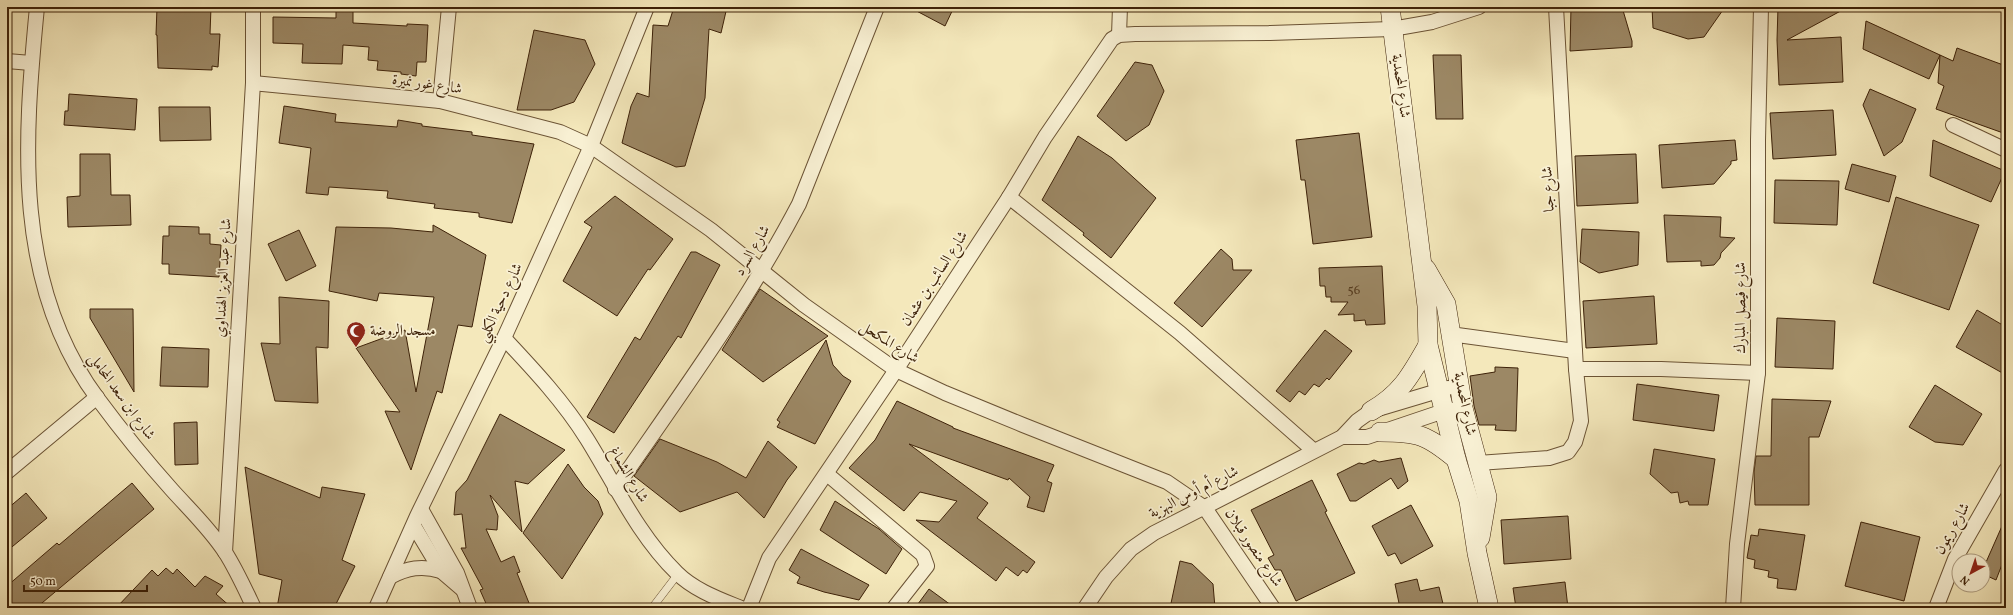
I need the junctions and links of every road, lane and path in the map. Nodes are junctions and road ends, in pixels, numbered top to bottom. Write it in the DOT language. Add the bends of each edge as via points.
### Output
graph roads {
  1 [pos="37,7"];
  2 [pos="253,7"];
  3 [pos="448,7"];
  4 [pos="647,7"];
  5 [pos="877,7"];
  6 [pos="1120,7"];
  7 [pos="1390,7"];
  8 [pos="1479,7"];
  9 [pos="1556,7"];
  10 [pos="1761,7"];
  11 [pos="1392,29"];
  12 [pos="1119,35"];
  13 [pos="7,60"];
  14 [pos="31,63"];
  15 [pos="253,83"];
  16 [pos="440,101"];
  17 [pos="1953,125"];
  18 [pos="591,146"];
  19 [pos="2006,150"];
  20 [pos="1009,197"];
  21 [pos="1421,260"];
  22 [pos="762,272"];
  23 [pos="1450,334"];
  24 [pos="504,338"];
  25 [pos="1428,345"];
  26 [pos="1575,351"];
  27 [pos="1576,369"];
  28 [pos="896,370"];
  29 [pos="1758,373"];
  30 [pos="1459,386"];
  31 [pos="1439,389"];
  32 [pos="97,397"];
  33 [pos="1463,408"];
  34 [pos="1371,411"];
  35 [pos="1444,411"];
  36 [pos="1380,432"];
  37 [pos="1342,437"];
  38 [pos="1313,450"];
  39 [pos="1456,459"];
  40 [pos="1478,463"];
  41 [pos="2006,470"];
  42 [pos="7,472"];
  43 [pos="827,474"];
  44 [pos="615,489"];
  45 [pos="1205,508"];
  46 [pos="421,509"];
  47 [pos="414,526"];
  48 [pos="224,552"];
  49 [pos="1477,553"];
  50 [pos="441,570"];
  51 [pos="678,574"];
  52 [pos="390,577"];
  53 [pos="462,589"];
  54 [pos="1272,607"];
  55 [pos="254,608"];
  56 [pos="376,608"];
  57 [pos="470,608"];
  58 [pos="652,608"];
  59 [pos="740,608"];
  60 [pos="749,608"];
  61 [pos="894,608"];
  62 [pos="1085,608"];
  63 [pos="1489,608"];
  64 [pos="1733,608"];
  65 [pos="1936,608"];
  1 -- 14 [label="street, شارع ابن سعد المحاملي"];
  2 -- 15 [label="street, شارع عبد العزيز الهنداوي"];
  3 -- 16 [label="street"];
  4 -- 18 [label="street, شارع دحية الكلبي"];
  5 -- 22 [label="street, شارع السرد" via="799,204"];
  6 -- 12 [label="street"];
  7 -- 11 [label="street, شارع المحمدية"];
  8 -- 11 [label="street" via="1432,22"];
  9 -- 26 [label="street, شارع جبا"];
  10 -- 29 [label="street, شارع فيصل المبارك"];
  11 -- 12 [label="street"];
  11 -- 21 [label="street, شارع المحمدية"];
  12 -- 20 [label="street, شارع السائب بن عثمان" via="1112,39 1098,58 1045,137"];
  13 -- 14 [label="street"];
  14 -- 32 [label="street, شارع ابن سعد المحاملي" via="27,141 34,243 44,292 57,329 75,364"];
  15 -- 16 [label="street, شارع غور نميرة"];
  15 -- 48 [label="street, شارع عبد العزيز الهنداوي"];
  16 -- 18 [label="street, شارع غور نميرة" via="560,132"];
  17 -- 19 [label="street"];
  18 -- 22 [label="street, شارع المكحل" via="711,230"];
  18 -- 24 [label="street, شارع دحية الكلبي"];
  20 -- 28 [label="street, شارع السائب بن عثمان"];
  20 -- 38 [label="street" via="1180,333"];
  21 -- 23 [label="street, شارع المحمدية" via="1446,304"];
  21 -- 25 [label="street, شارع المحمدية" via="1427,306"];
  22 -- 28 [label="street, شارع المكحل"];
  22 -- 44 [label="street, شارع السرد"];
  23 -- 26 [label="street"];
  23 -- 30 [label="street, شارع المحمدية"];
  24 -- 44 [label="street, شارع الشماغ" via="568,410"];
  24 -- 46 [label="street, شارع دحية الكلبي"];
  25 -- 31 [label="street, شارع المحمدية"];
  25 -- 34 [label="street" via="1404,385 1387,402"];
  26 -- 27 [label="street, شارع جبا"];
  27 -- 29 [label="street"];
  27 -- 40 [label="street, شارع جبا" via="1581,422 1575,442 1568,452 1549,458"];
  28 -- 43 [label="street, شارع السائب بن عثمان"];
  28 -- 45 [label="street, شارع المكحل" via="1023,425 1167,482"];
  29 -- 64 [label="street, شارع فيصل المبارك" via="1737,544"];
  30 -- 31 [label="street, شارع أم أوس البهزية"];
  30 -- 33 [label="street, شارع المحمدية"];
  31 -- 34 [label="street, شارع أم أوس البهزية"];
  31 -- 35 [label="street, شارع المحمدية"];
  32 -- 42 [label="street"];
  32 -- 48 [label="street, شارع ابن سعد المحاملي" via="137,449"];
  33 -- 35 [label="street, شارع أم أوس البهزية"];
  33 -- 40 [label="street, شارع المحمدية"];
  34 -- 37 [label="street, شارع أم أوس البهزية"];
  35 -- 36 [label="street, شارع أم أوس البهزية"];
  35 -- 39 [label="street, شارع المحمدية"];
  36 -- 37 [label="street, شارع أم أوس البهزية" via="1367,437"];
  36 -- 39 [label="street" via="1422,435"];
  37 -- 38 [label="street, شارع أم أوس البهزية"];
  38 -- 45 [label="street, شارع أم أوس البهزية"];
  39 -- 49 [label="street, شارع المحمدية" via="1469,501"];
  40 -- 49 [label="street, شارع المحمدية" via="1487,497"];
  41 -- 65 [label="street, شارع ريمون" via="1955,559"];
  43 -- 60 [label="street, شارع السائب بن عثمان" via="769,558"];
  43 -- 61 [label="street" via="923,555 927,566"];
  44 -- 51 [label="street, شارع الشماغ" via="655,547"];
  45 -- 54 [label="street, شارع منصور قبلان"];
  45 -- 62 [label="street, شارع أم أوس البهزية" via="1154,533 1131,549 1106,577"];
  46 -- 47 [label="street, شارع دحية الكلبي"];
  46 -- 53 [label="street" via="457,573"];
  47 -- 50 [label="street"];
  47 -- 52 [label="street, شارع دحية الكلبي"];
  48 -- 55 [label="street, شارع ابن سعد المحاملي"];
  49 -- 63 [label="street, شارع المحمدية"];
  50 -- 52 [label="street" via="408,568"];
  50 -- 53 [label="street"];
  51 -- 58 [label="lane"];
  51 -- 59 [label="street, شارع الشماغ" via="709,595"];
  52 -- 56 [label="street, شارع دحية الكلبي"];
  53 -- 57 [label="street"];
}
